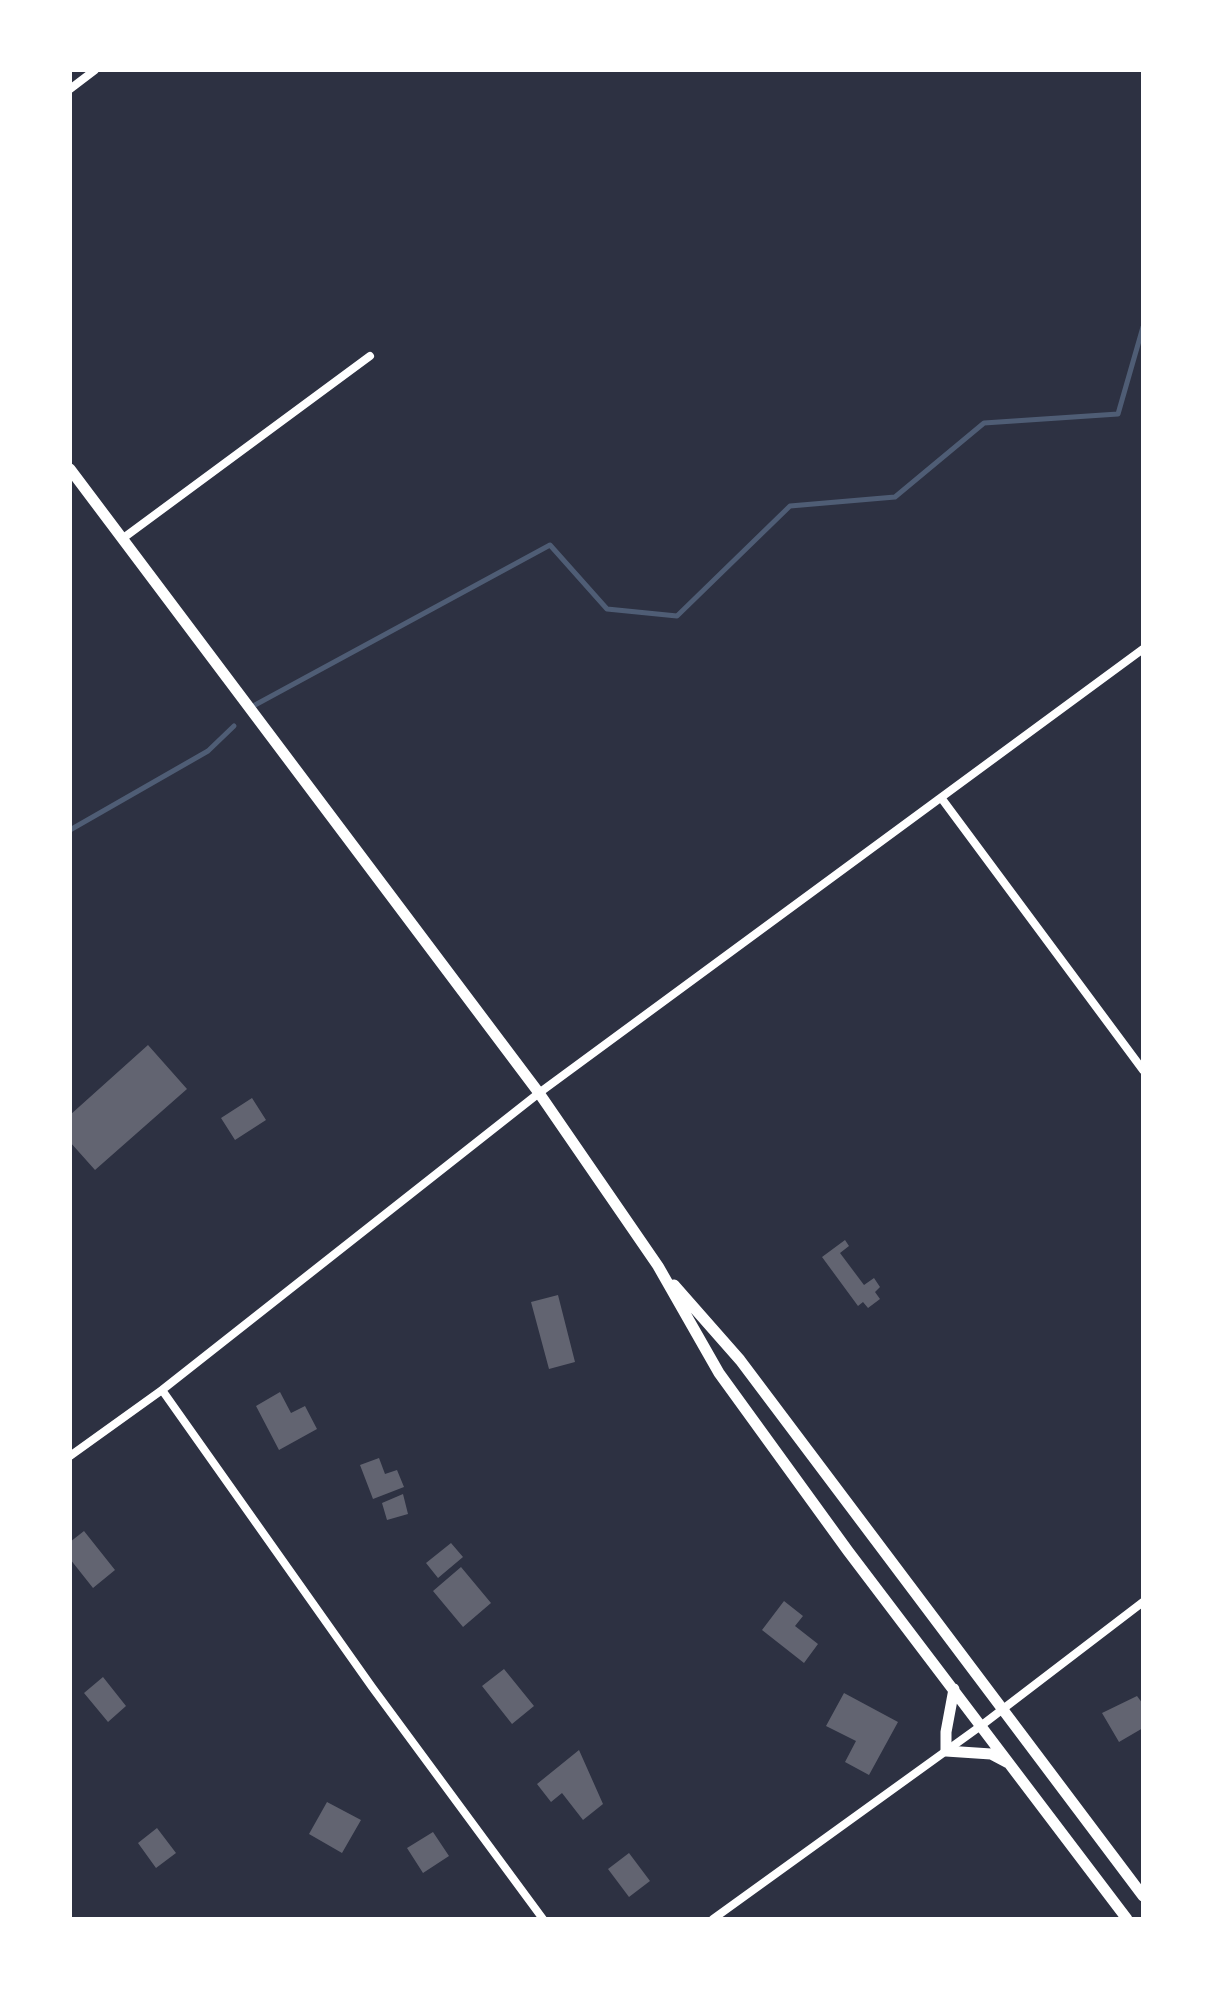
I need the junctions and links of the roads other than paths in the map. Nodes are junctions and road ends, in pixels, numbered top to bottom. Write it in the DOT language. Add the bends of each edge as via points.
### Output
graph roads {
  1 [pos="95,70"];
  2 [pos="70,89"];
  3 [pos="370,356"];
  4 [pos="72,477"];
  5 [pos="122,539"];
  6 [pos="1143,649"];
  7 [pos="942,799"];
  8 [pos="1143,1070"];
  9 [pos="539,1093"];
  10 [pos="658,1266"];
  11 [pos="162,1390"];
  12 [pos="70,1456"];
  13 [pos="1143,1602"];
  14 [pos="954,1689"];
  15 [pos="1002,1709"];
  16 [pos="982,1725"];
  17 [pos="946,1751"];
  18 [pos="1011,1764"];
  19 [pos="1143,1896"];
  20 [pos="543,1919"];
  21 [pos="713,1919"];
  22 [pos="1127,1919"];
  1 -- 2 [label="street"];
  3 -- 5 [label="street"];
  4 -- 5 [label="street"];
  5 -- 9 [label="street"];
  6 -- 7 [label="street"];
  7 -- 8 [label="street"];
  7 -- 9 [label="street"];
  9 -- 10 [label="street"];
  9 -- 11 [label="street"];
  10 -- 14 [label="street" via="719,1373"];
  10 -- 15 [label="street" via="740,1360"];
  11 -- 12 [label="street"];
  11 -- 20 [label="street"];
  13 -- 15 [label="street"];
  14 -- 16 [label="street"];
  14 -- 17 [label="street"];
  15 -- 16 [label="street"];
  15 -- 19 [label="street"];
  16 -- 17 [label="street"];
  16 -- 18 [label="street"];
  17 -- 18 [label="street" via="991,1754"];
  17 -- 21 [label="street"];
  18 -- 22 [label="street"];
}
